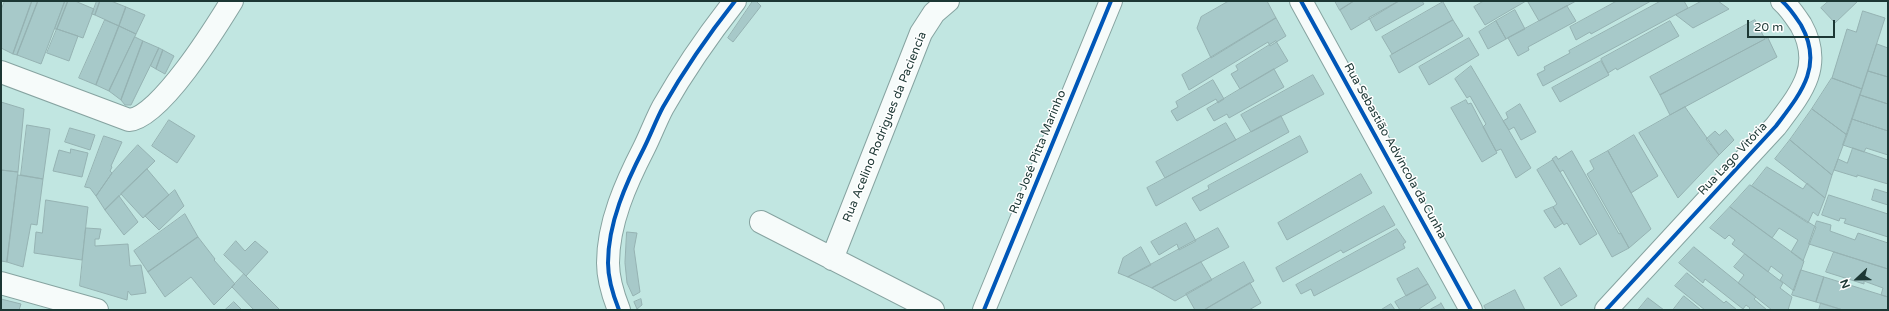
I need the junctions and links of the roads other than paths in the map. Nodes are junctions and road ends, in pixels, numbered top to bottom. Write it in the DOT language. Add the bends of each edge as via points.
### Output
graph roads {
  1 [pos="232,1"];
  2 [pos="734,1"];
  3 [pos="948,1"];
  4 [pos="1111,1"];
  5 [pos="1301,1"];
  6 [pos="1782,1"];
  7 [pos="1,72"];
  8 [pos="760,222"];
  9 [pos="832,259"];
  10 [pos="1,283"];
  11 [pos="97,310"];
  12 [pos="619,310"];
  13 [pos="933,310"];
  14 [pos="984,310"];
  15 [pos="1471,310"];
  16 [pos="1606,310"];
  1 -- 7 [label="street" via="213,32 178,79 157,104 136,118 129,120"];
  2 -- 12 [label="street" via="663,108 632,171 619,205 610,237 608,263 611,288"];
  3 -- 9 [label="street, Rua Acelino Rodrigues da Paciencia" via="934,13 921,33"];
  4 -- 14 [label="street, Rua José Pitta Marinho"];
  5 -- 15 [label="street, Rua Sebastião Advíncola da Cunha"];
  6 -- 16 [label="street, Rua Lago Vitória" via="1794,13 1806,35 1811,52 1808,76 1797,99 1776,126"];
  8 -- 9 [label="street"];
  9 -- 13 [label="street"];
  10 -- 11 [label="street"];
}
